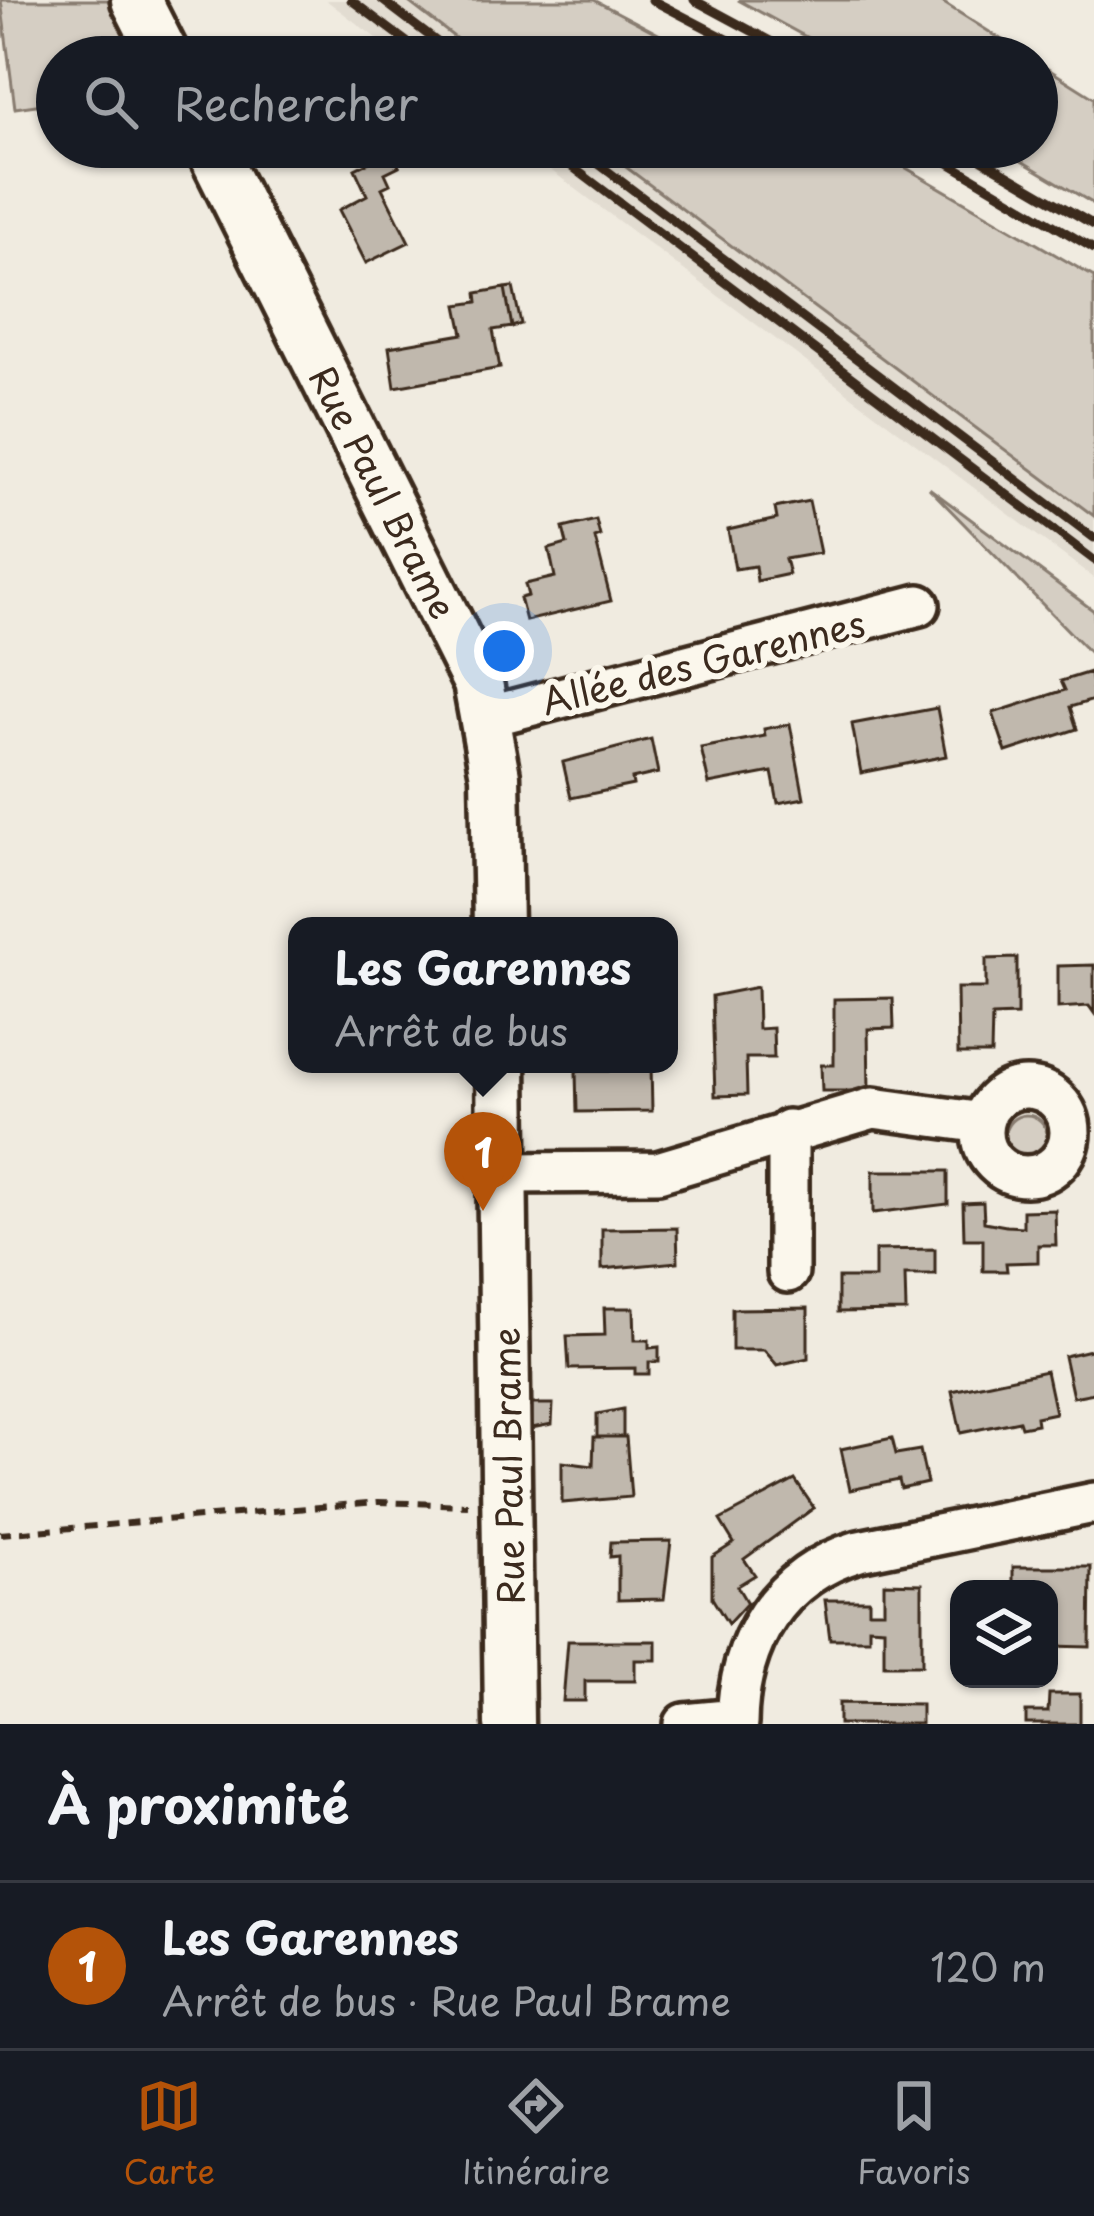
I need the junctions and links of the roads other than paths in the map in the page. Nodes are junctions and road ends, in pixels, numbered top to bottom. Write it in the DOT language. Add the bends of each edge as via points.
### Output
graph roads {
  1 [pos="136,0"];
  2 [pos="154,36"];
  3 [pos="221,168"];
  4 [pos="919,605"];
  5 [pos="487,717"];
  6 [pos="498,917"];
  7 [pos="501,1073"];
  8 [pos="983,1123"];
  9 [pos="788,1130"];
  10 [pos="502,1173"];
  11 [pos="788,1272"];
  12 [pos="1094,1503"];
  13 [pos="737,1722"];
  14 [pos="509,1724"];
  15 [pos="685,1724"];
  1 -- 2 [label="street"];
  3 -- 5 [label="street, Rue Paul Brame" via="461,644"];
  4 -- 5 [label="street, Allée des Garennes"];
  5 -- 6 [label="street, Rue Paul Brame"];
  7 -- 10 [label="street, Rue Paul Brame"];
  8 -- 9 [label="street" via="873,1108"];
  9 -- 10 [label="street" via="640,1175"];
  9 -- 11 [label="street"];
  10 -- 14 [label="street, Rue Paul Brame"];
  12 -- 13 [label="street" via="822,1565 757,1629 740,1678"];
  13 -- 15 [label="street"];
}
